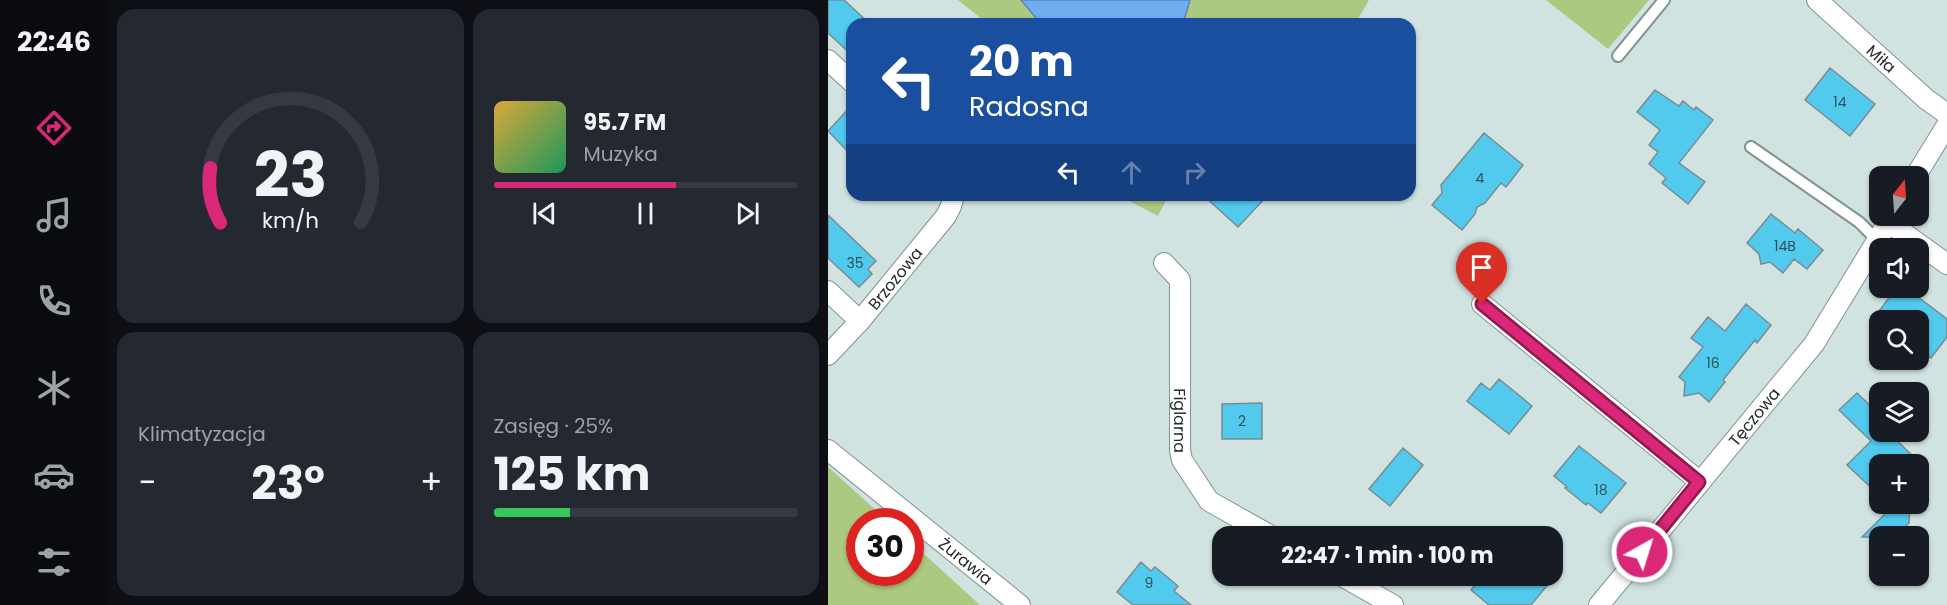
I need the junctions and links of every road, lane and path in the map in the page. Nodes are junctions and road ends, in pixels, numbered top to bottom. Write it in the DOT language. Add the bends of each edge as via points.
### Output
graph roads {
  1 [pos="1664,0"];
  2 [pos="1817,0"];
  3 [pos="1618,56"];
  4 [pos="828,60"];
  5 [pos="846,76"];
  6 [pos="1947,114"];
  7 [pos="1947,125"];
  8 [pos="1751,147"];
  9 [pos="1922,166"];
  10 [pos="952,201"];
  11 [pos="1899,226"];
  12 [pos="1875,238"];
  13 [pos="1869,253"];
  14 [pos="1164,263"];
  15 [pos="1947,264"];
  16 [pos="828,291"];
  17 [pos="1482,304"];
  18 [pos="860,321"];
  19 [pos="828,355"];
  20 [pos="828,450"];
  21 [pos="1699,482"];
  22 [pos="1253,526"];
  23 [pos="1360,586"];
  24 [pos="1020,605"];
  25 [pos="1393,605"];
  26 [pos="1599,605"];
  1 -- 3 [label="lane"];
  2 -- 6 [label="street, Miła"];
  4 -- 5 [label="street"];
  7 -- 9 [label="street"];
  8 -- 12 [label="lane" via="1856,219"];
  10 -- 18 [label="street, Brzozowa" via="946,216"];
  11 -- 15 [label="street"];
  13 -- 21 [label="street, Tęczowa" via="1814,344"];
  14 -- 22 [label="street, Figlarna" via="1180,280 1182,460 1209,501"];
  16 -- 18 [label="street"];
  17 -- 21 [label="street"];
  18 -- 19 [label="street, Brzozowa"];
  20 -- 24 [label="street, Żurawia"];
  21 -- 26 [label="street, Tęczowa"];
  23 -- 25 [label="street"];
}
